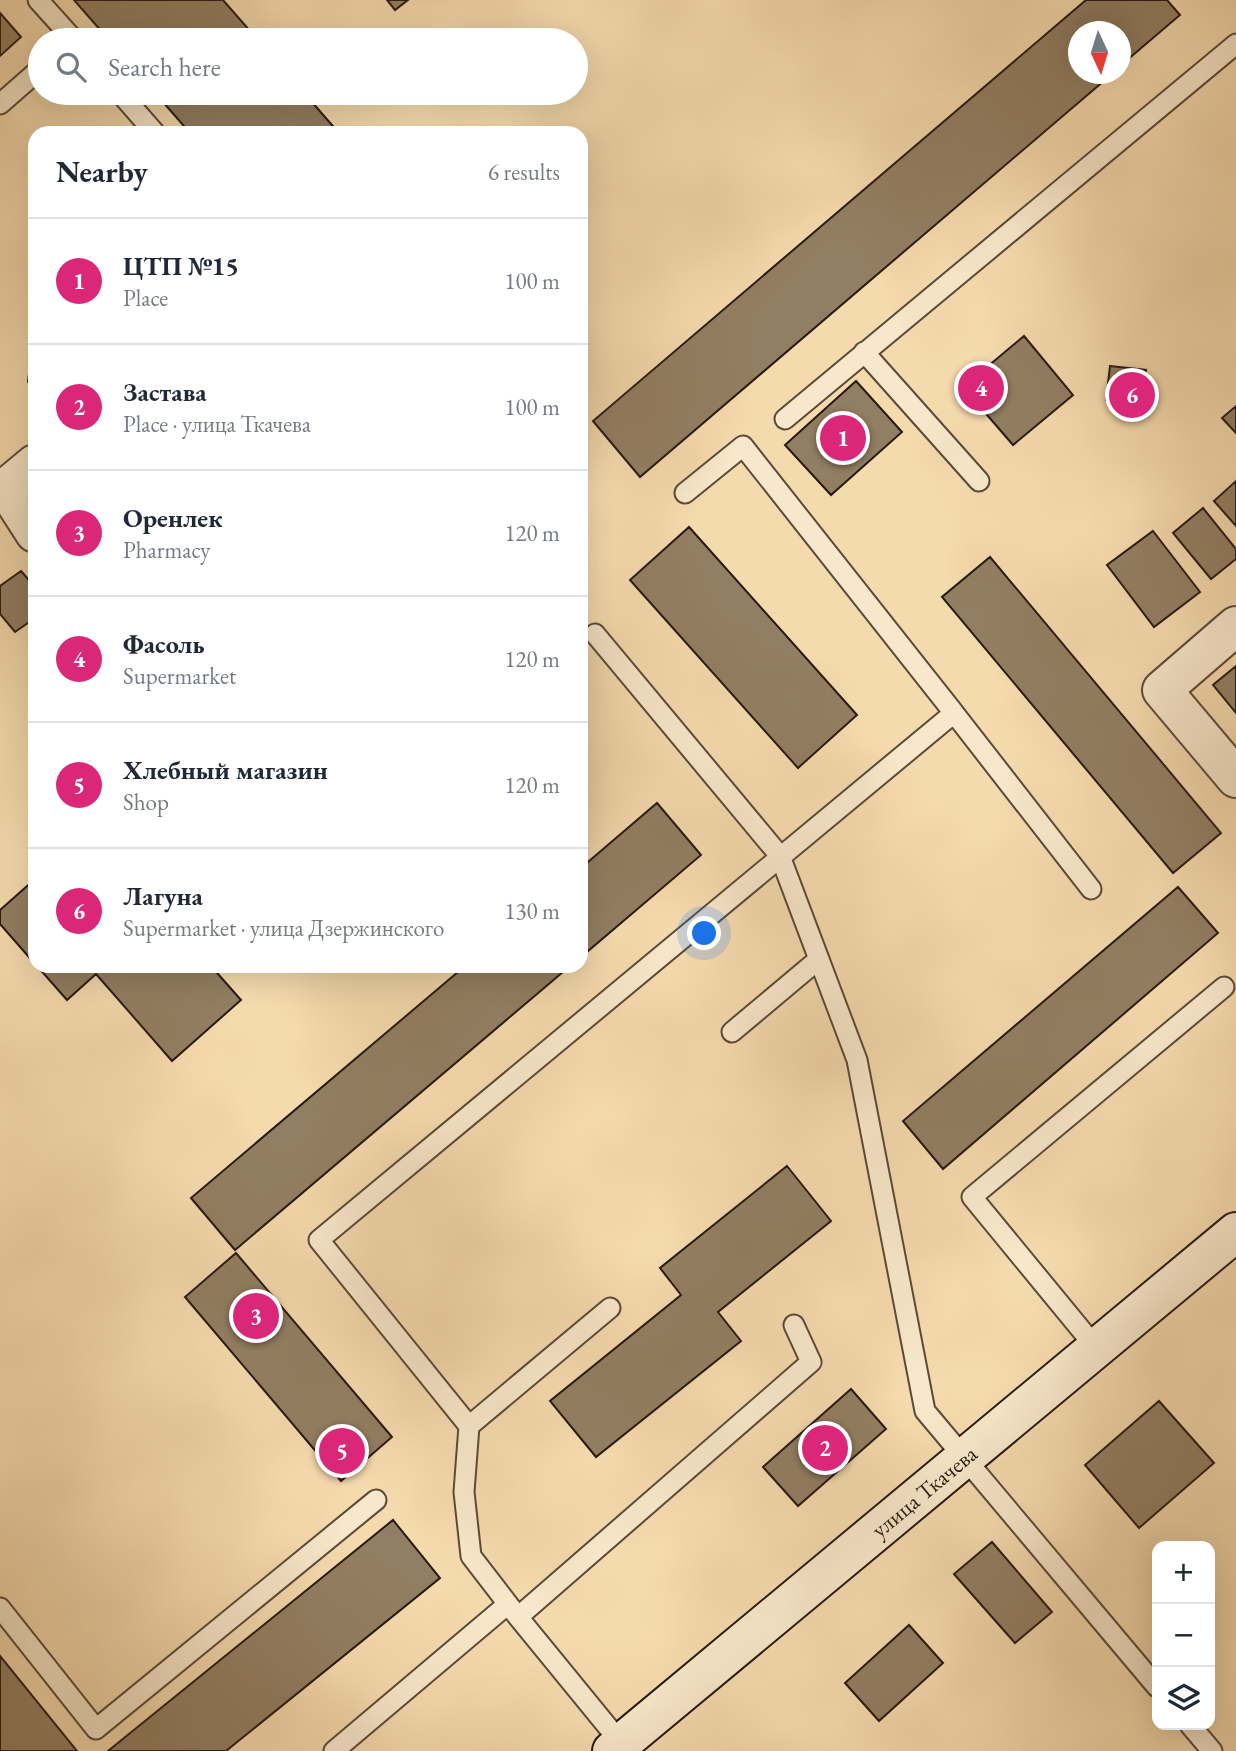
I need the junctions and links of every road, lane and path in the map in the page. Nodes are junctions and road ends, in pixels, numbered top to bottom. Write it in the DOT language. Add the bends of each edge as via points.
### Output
graph roads {
  1 [pos="38,0"];
  2 [pos="63,28"];
  3 [pos="1236,44"];
  4 [pos="28,80"];
  5 [pos="0,104"];
  6 [pos="130,105"];
  7 [pos="149,126"];
  8 [pos="864,352"];
  9 [pos="785,419"];
  10 [pos="28,470"];
  11 [pos="979,481"];
  12 [pos="3,491"];
  13 [pos="685,493"];
  14 [pos="28,524"];
  15 [pos="1236,626"];
  16 [pos="595,634"];
  17 [pos="954,713"];
  18 [pos="1236,778"];
  19 [pos="780,856"];
  20 [pos="1091,889"];
  21 [pos="819,959"];
  22 [pos="1224,987"];
  23 [pos="732,1032"];
  24 [pos="1236,1232"];
  25 [pos="610,1308"];
  26 [pos="794,1325"];
  27 [pos="1097,1349"];
  28 [pos="469,1426"];
  29 [pos="965,1460"];
  30 [pos="376,1500"];
  31 [pos="0,1608"];
  32 [pos="513,1610"];
  33 [pos="1152,1681"];
  34 [pos="1194,1730"];
  35 [pos="616,1747"];
  36 [pos="334,1751"];
  37 [pos="1212,1751"];
  1 -- 2 [label="lane"];
  3 -- 8 [label="lane"];
  4 -- 5 [label="lane"];
  6 -- 7 [label="lane"];
  8 -- 9 [label="lane"];
  8 -- 11 [label="lane"];
  10 -- 12 [label="street"];
  12 -- 14 [label="street"];
  13 -- 17 [label="lane" via="743,446"];
  15 -- 18 [label="street" via="1162,690"];
  16 -- 19 [label="lane"];
  17 -- 19 [label="lane"];
  17 -- 20 [label="lane"];
  19 -- 21 [label="lane"];
  19 -- 28 [label="lane" via="319,1240"];
  21 -- 23 [label="lane"];
  21 -- 29 [label="lane" via="857,1060 925,1411"];
  22 -- 27 [label="lane" via="972,1197"];
  24 -- 27 [label="street, улица Ткачева"];
  25 -- 28 [label="lane"];
  26 -- 32 [label="lane" via="811,1362"];
  27 -- 29 [label="street, улица Ткачева"];
  28 -- 32 [label="lane" via="464,1492 471,1556"];
  29 -- 33 [label="lane"];
  29 -- 35 [label="street, улица Ткачева"];
  30 -- 31 [label="lane" via="96,1729"];
  32 -- 35 [label="lane"];
  32 -- 36 [label="lane"];
  34 -- 37 [label="lane"];
}
